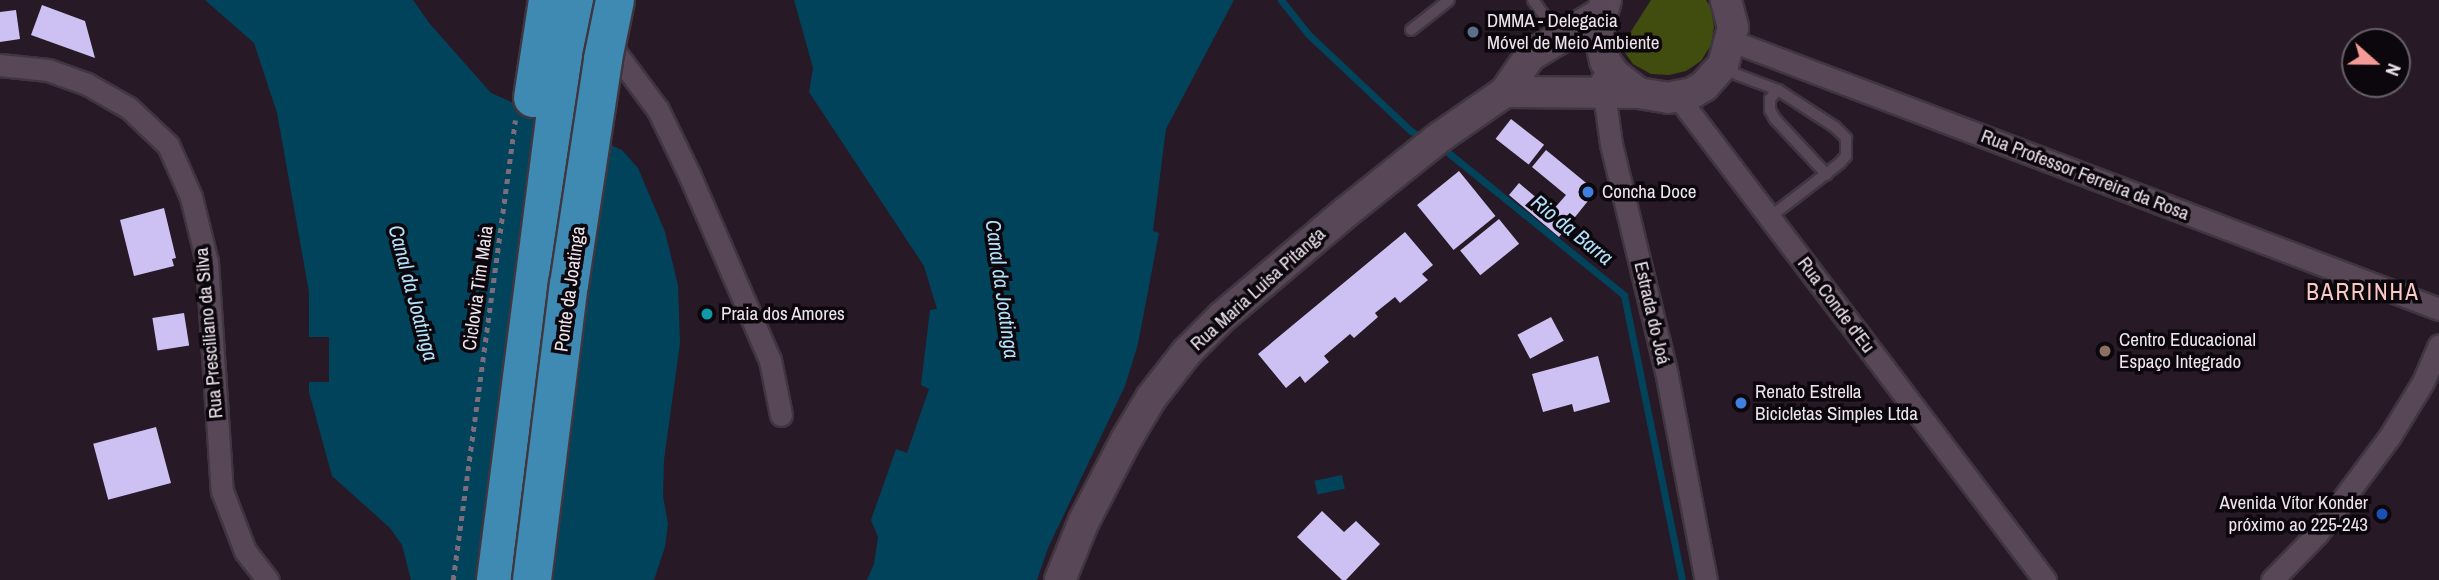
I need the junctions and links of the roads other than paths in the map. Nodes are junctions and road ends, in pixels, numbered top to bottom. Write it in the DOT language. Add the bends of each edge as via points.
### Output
graph roads {
  1 [pos="548,0"];
  2 [pos="592,0"];
  3 [pos="1449,0"];
  4 [pos="1533,0"];
  5 [pos="1726,0"];
  6 [pos="1603,7"];
  7 [pos="1411,30"];
  8 [pos="1561,38"];
  9 [pos="1600,46"];
  10 [pos="1728,53"];
  11 [pos="1530,56"];
  12 [pos="0,65"];
  13 [pos="1778,90"];
  14 [pos="1546,91"];
  15 [pos="1505,92"];
  16 [pos="1602,93"];
  17 [pos="1638,93"];
  18 [pos="1678,97"];
  19 [pos="1826,175"];
  20 [pos="1770,217"];
  21 [pos="2439,309"];
  22 [pos="2439,345"];
  23 [pos="781,415"];
  24 [pos="268,580"];
  25 [pos="469,580"];
  26 [pos="496,580"];
  27 [pos="532,580"];
  28 [pos="1060,580"];
  29 [pos="1706,580"];
  30 [pos="2045,580"];
  31 [pos="2272,580"];
  1 -- 25 [label="highway"];
  2 -- 23 [label="street" via="612,50 658,110 689,174 770,360"];
  2 -- 26 [label="highway, Ponte da Joatinga" via="555,119"];
  2 -- 27 [label="highway, Ponte da Joatinga, bridge" via="603,59"];
  3 -- 7 [label="lane"];
  4 -- 8 [label="lane"];
  5 -- 10 [label="street" via="1733,27"];
  6 -- 8 [label="street, Rua Maria Luisa Pitanga"];
  6 -- 9 [label="street"];
  8 -- 11 [label="street, Rua Maria Luisa Pitanga"];
  9 -- 16 [label="street, Estrada do Joá"];
  9 -- 17 [label="street" via="1614,74"];
  10 -- 13 [label="lane" via="1738,75"];
  10 -- 18 [label="street" via="1704,86"];
  10 -- 21 [label="street, Rua Professor Ferreira da Rosa"];
  11 -- 14 [label="street"];
  11 -- 15 [label="street, Rua Maria Luisa Pitanga"];
  12 -- 24 [label="street, Rua Presciliano da Silva" via="48,70 86,84 130,107 168,145 191,197 207,262 222,491 245,551"];
  13 -- 19 [label="lane" via="1770,99 1775,119"];
  13 -- 19 [label="lane" via="1846,138 1846,156"];
  14 -- 15 [label="street"];
  14 -- 16 [label="street"];
  15 -- 28 [label="street, Rua Maria Luisa Pitanga" via="1432,143 1258,284 1187,352 1126,440"];
  16 -- 17 [label="street"];
  16 -- 29 [label="street, Estrada do Joá" via="1666,371"];
  17 -- 18 [label="street"];
  18 -- 20 [label="street, Rua Conde d'Eu"];
  19 -- 20 [label="lane"];
  20 -- 30 [label="street, Rua Conde d'Eu"];
  22 -- 31 [label="street" via="2390,436 2317,534"];
}
